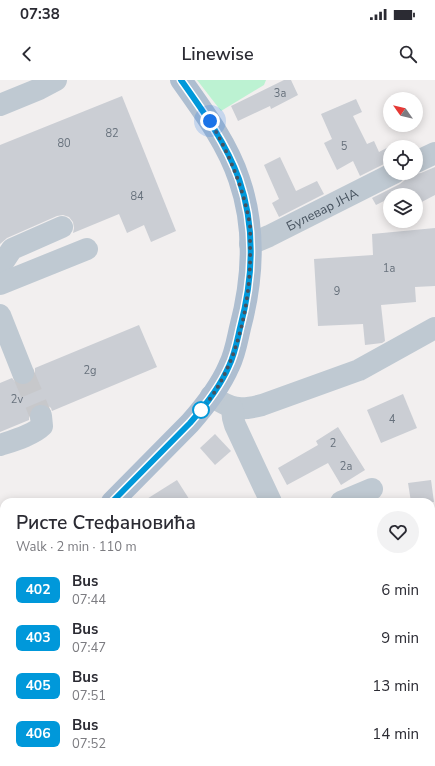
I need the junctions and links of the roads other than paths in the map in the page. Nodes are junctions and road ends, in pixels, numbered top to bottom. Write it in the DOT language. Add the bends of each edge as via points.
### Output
graph roads {
  1 [pos="56,80"];
  2 [pos="182,80"];
  3 [pos="0,105"];
  4 [pos="435,153"];
  5 [pos="423,159"];
  6 [pos="383,179"];
  7 [pos="62,226"];
  8 [pos="250,244"];
  9 [pos="87,250"];
  10 [pos="0,267"];
  11 [pos="0,284"];
  12 [pos="0,315"];
  13 [pos="435,328"];
  14 [pos="23,373"];
  15 [pos="211,396"];
  16 [pos="232,408"];
  17 [pos="41,416"];
  18 [pos="0,445"];
  19 [pos="372,489"];
  20 [pos="116,498"];
  21 [pos="269,498"];
  22 [pos="351,498"];
  1 -- 3 [label="street"];
  2 -- 8 [label="main road" via="222,142 239,179 250,221"];
  4 -- 5 [label="street"];
  6 -- 8 [label="street, Булевар ЈНА"];
  7 -- 10 [label="street" via="12,249"];
  8 -- 15 [label="main road" via="250,283 246,307 229,365"];
  9 -- 11 [label="street"];
  12 -- 14 [label="street"];
  13 -- 16 [label="street" via="359,370 247,409"];
  15 -- 16 [label="street"];
  15 -- 20 [label="main road" via="190,423"];
  16 -- 21 [label="street" via="235,424"];
  17 -- 18 [label="street" via="40,428"];
  19 -- 22 [label="street"];
}
